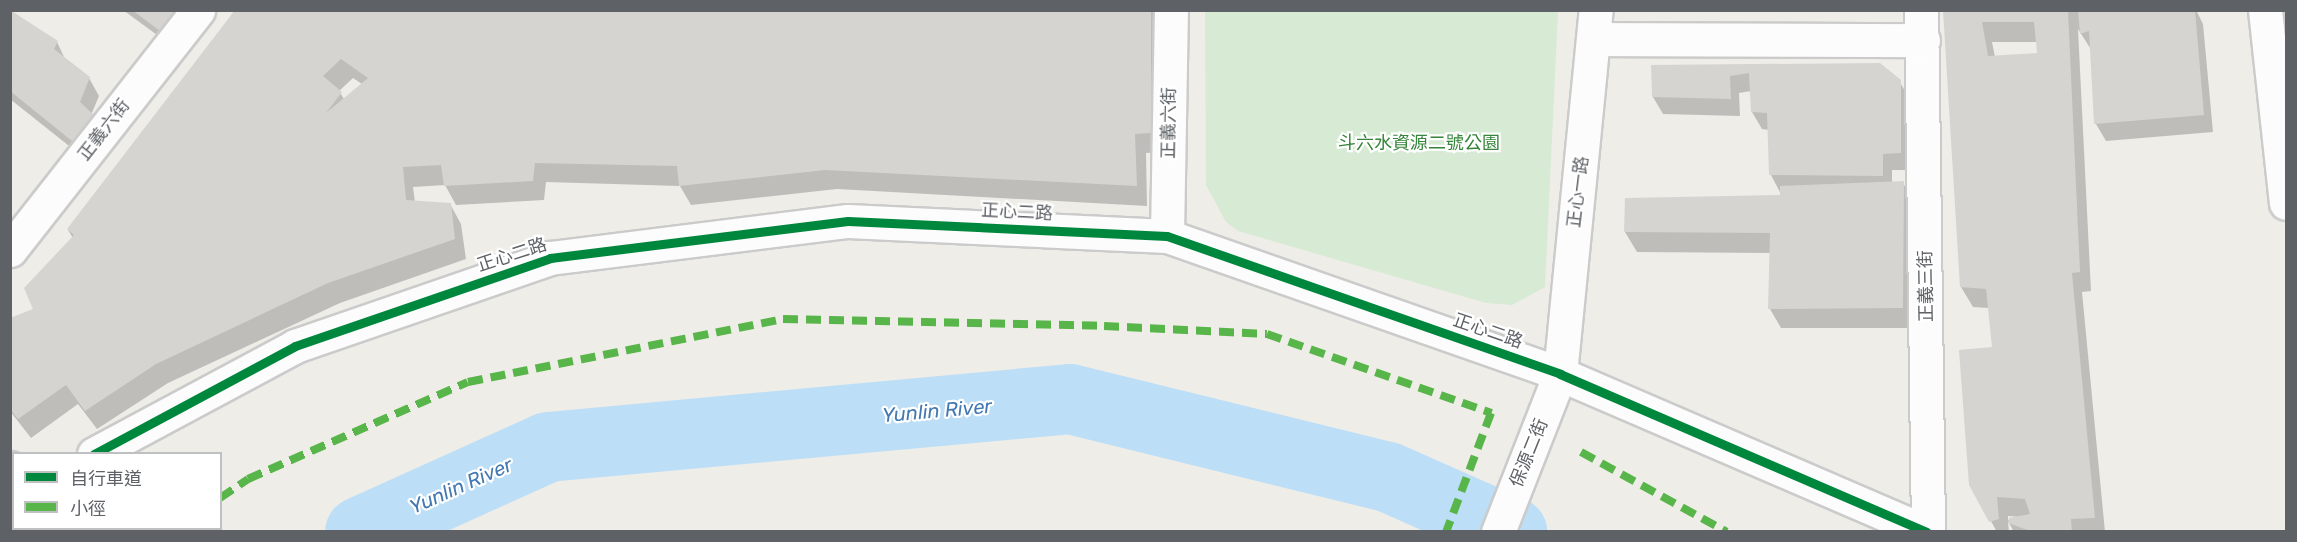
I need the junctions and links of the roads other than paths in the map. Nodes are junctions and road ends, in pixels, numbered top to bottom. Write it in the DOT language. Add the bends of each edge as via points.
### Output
graph roads {
  1 [pos="198,10"];
  2 [pos="1172,10"];
  3 [pos="2265,10"];
  4 [pos="1597,25"];
  5 [pos="1922,25"];
  6 [pos="2286,203"];
  7 [pos="1167,236"];
  8 [pos="10,250"];
  9 [pos="1557,381"];
  10 [pos="96,452"];
  11 [pos="1498,531"];
  12 [pos="1927,531"];
  1 -- 8 [label="street, 正義六街"];
  2 -- 7 [label="street, 正義六街"];
  3 -- 6 [label="street"];
  4 -- 5 [label="street, 正義三街"];
  4 -- 9 [label="street, 正心一路"];
  5 -- 12 [label="street, 正義三街"];
  7 -- 9 [label="street, 正心二路"];
  7 -- 10 [label="street, 正心二路" via="848,221 550,258 295,346"];
  9 -- 11 [label="street, 保源二街"];
  9 -- 12 [label="street, 正心二路"];
}
